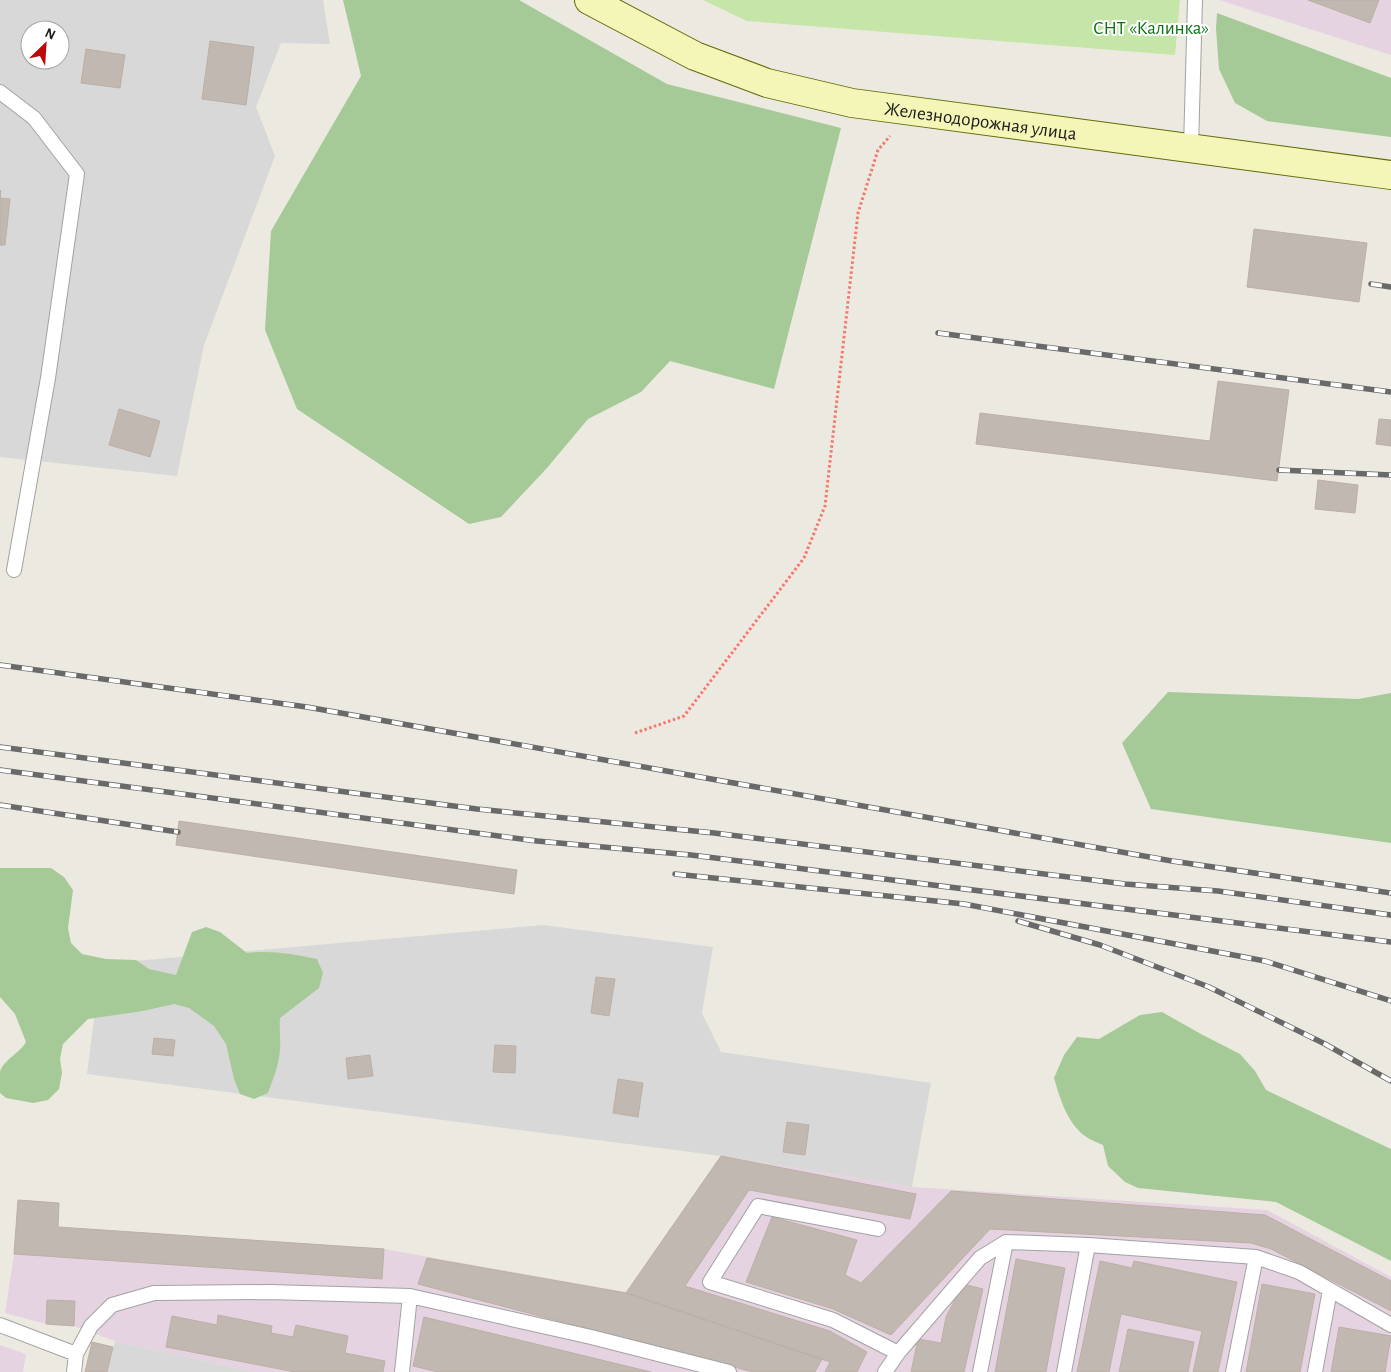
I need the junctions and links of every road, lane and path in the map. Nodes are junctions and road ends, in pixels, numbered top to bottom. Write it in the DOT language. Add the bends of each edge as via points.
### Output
graph roads {
  1 [pos="589,0"];
  2 [pos="1196,0"];
  3 [pos="0,92"];
  4 [pos="910,110"];
  5 [pos="1191,148"];
  6 [pos="1391,175"];
  7 [pos="14,570"];
  8 [pos="635,733"];
  9 [pos="878,1229"];
  10 [pos="1006,1242"];
  11 [pos="1088,1245"];
  12 [pos="1256,1257"];
  13 [pos="1330,1290"];
  14 [pos="410,1296"];
  15 [pos="0,1325"];
  16 [pos="1391,1325"];
  17 [pos="898,1353"];
  18 [pos="76,1354"];
  19 [pos="74,1372"];
  20 [pos="402,1372"];
  21 [pos="730,1372"];
  22 [pos="885,1372"];
  23 [pos="980,1372"];
  24 [pos="1064,1372"];
  25 [pos="1233,1372"];
  26 [pos="1315,1372"];
  1 -- 4 [label="street, Железнодорожная улица" via="695,56 767,83 852,103"];
  2 -- 5 [label="lane"];
  3 -- 7 [label="lane" via="34,118 77,174 48,378"];
  4 -- 5 [label="street, Железнодорожная улица"];
  4 -- 8 [label="path" via="878,150 858,213 825,506 804,558 684,716"];
  5 -- 6 [label="street, Железнодорожная улица"];
  9 -- 17 [label="lane" via="758,1206 710,1282 833,1320"];
  10 -- 11 [label="lane"];
  10 -- 17 [label="lane" via="980,1258"];
  10 -- 23 [label="lane"];
  11 -- 12 [label="lane"];
  11 -- 24 [label="lane"];
  12 -- 13 [label="lane" via="1299,1272"];
  12 -- 25 [label="lane"];
  13 -- 16 [label="lane"];
  13 -- 26 [label="lane"];
  14 -- 18 [label="lane" via="154,1293 112,1305 91,1326"];
  14 -- 20 [label="lane"];
  14 -- 21 [label="lane"];
  15 -- 18 [label="lane"];
  17 -- 22 [label="lane"];
  18 -- 19 [label="lane"];
}
